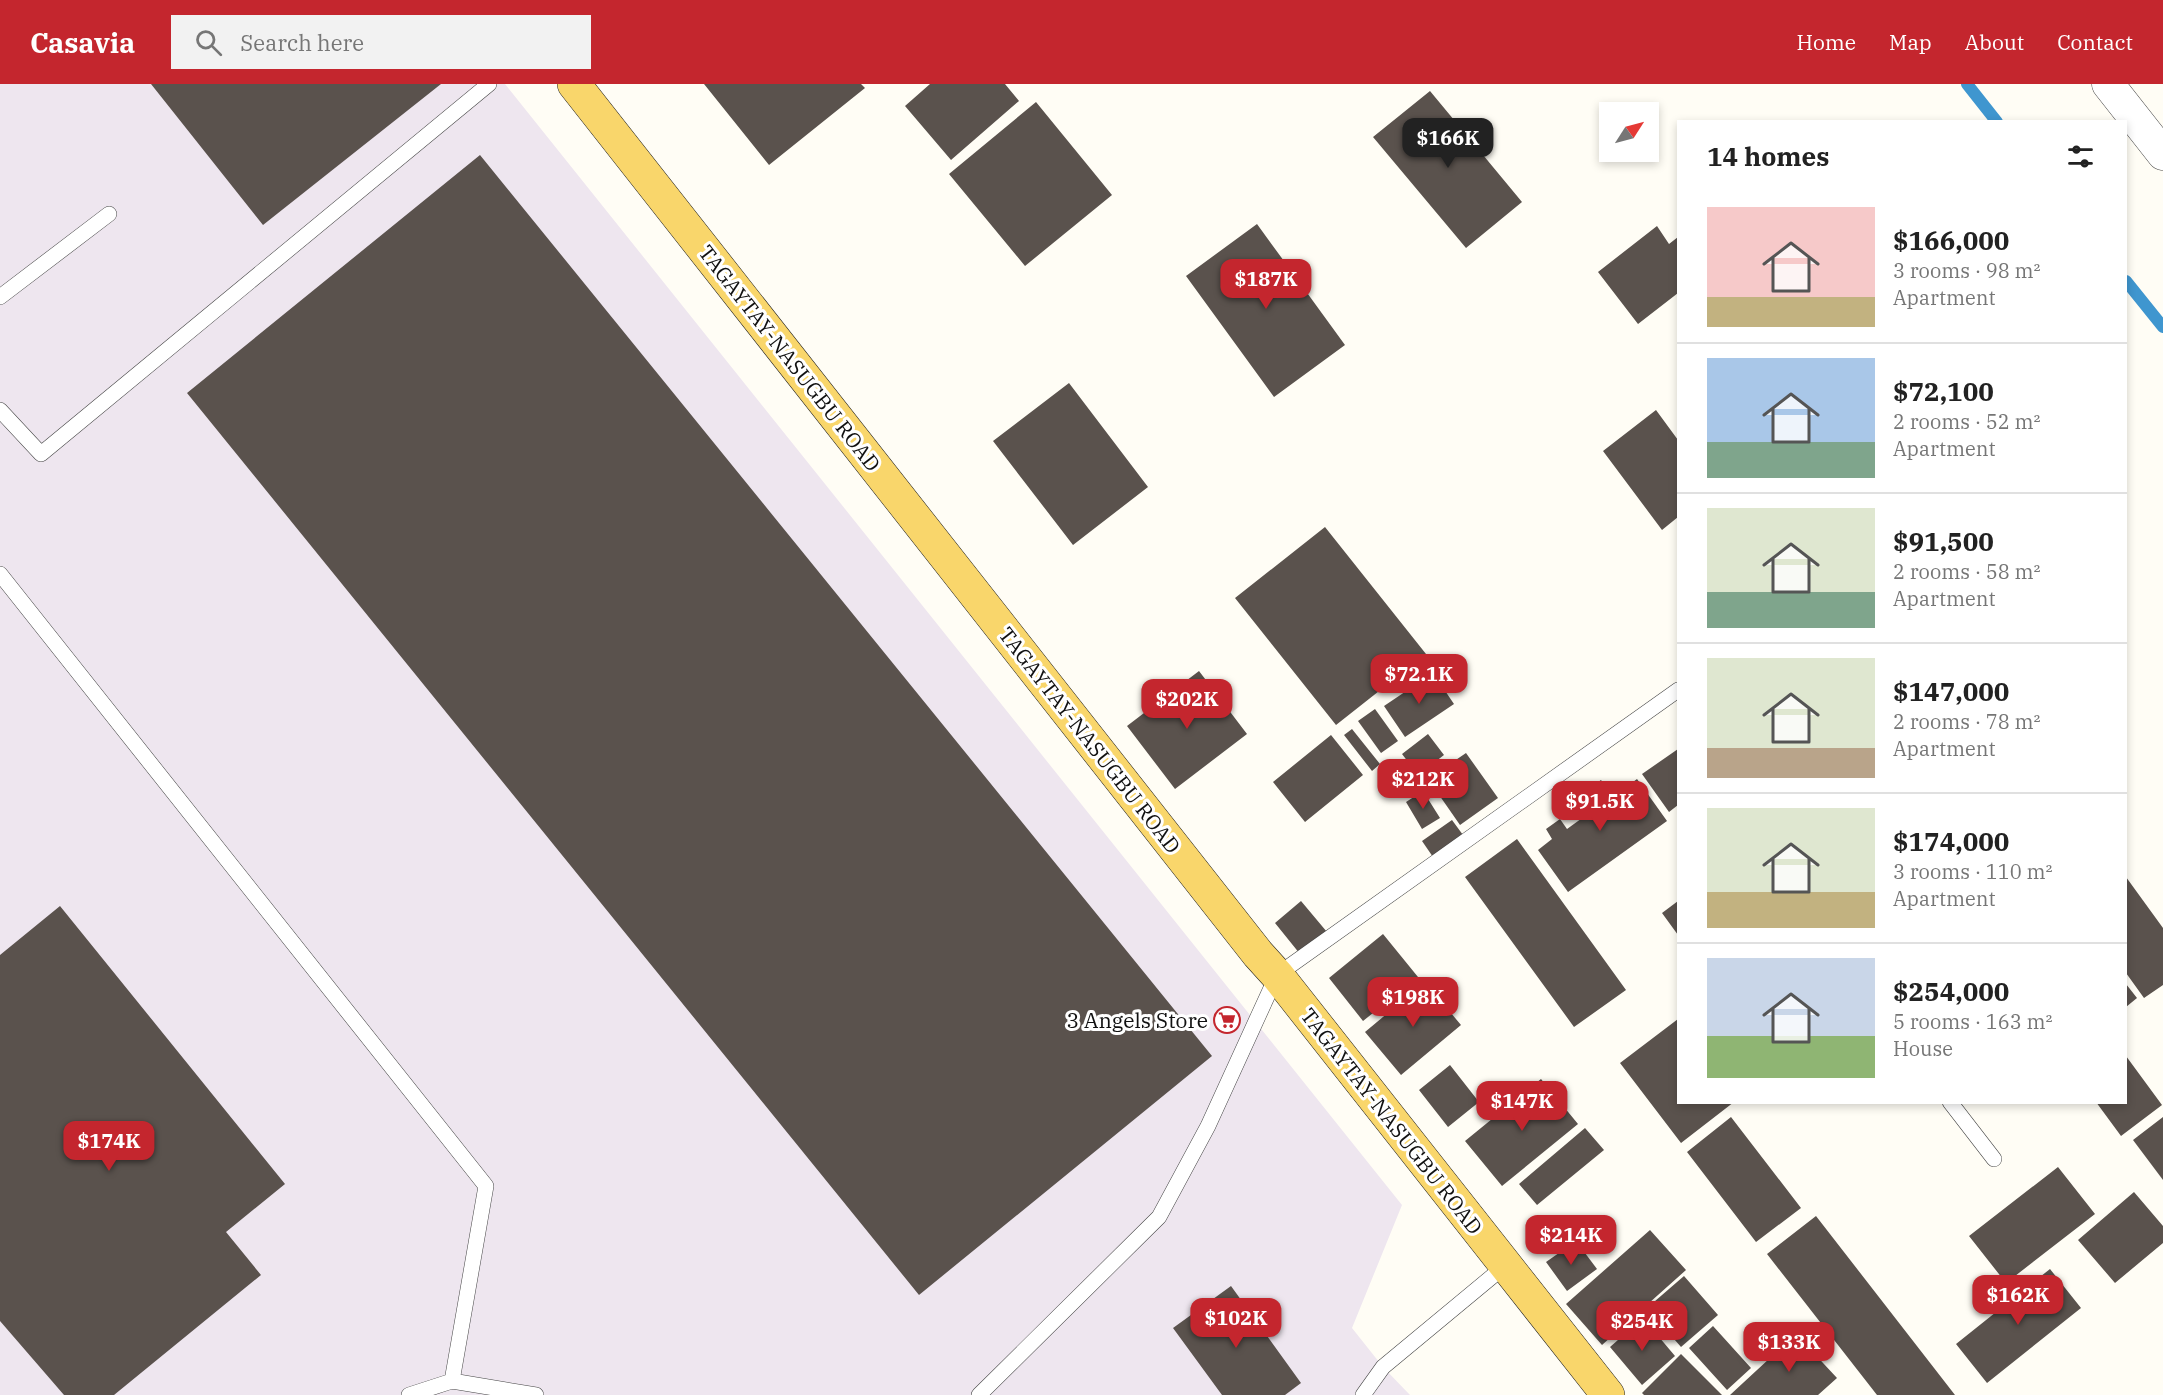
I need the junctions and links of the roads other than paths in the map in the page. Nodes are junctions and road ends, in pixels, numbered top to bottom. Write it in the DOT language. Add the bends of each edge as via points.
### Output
graph roads {
  1 [pos="489,84"];
  2 [pos="574,84"];
  3 [pos="2108,84"];
  4 [pos="2163,154"];
  5 [pos="109,214"];
  6 [pos="0,297"];
  7 [pos="0,410"];
  8 [pos="0,574"];
  9 [pos="1677,691"];
  10 [pos="1277,975"];
  11 [pos="1952,1104"];
  12 [pos="1994,1159"];
  13 [pos="1506,1265"];
  14 [pos="453,1381"];
  15 [pos="409,1395"];
  16 [pos="536,1395"];
  17 [pos="979,1395"];
  18 [pos="1364,1395"];
  19 [pos="1608,1395"];
  1 -- 7 [label="lane" via="41,454"];
  2 -- 10 [label="main road, TAGAYTAY-NASUGBU ROAD"];
  3 -- 4 [label="street"];
  5 -- 6 [label="lane"];
  8 -- 14 [label="lane" via="486,1186"];
  9 -- 10 [label="lane"];
  10 -- 13 [label="main road, TAGAYTAY-NASUGBU ROAD"];
  10 -- 17 [label="lane" via="1208,1126 1159,1217"];
  11 -- 12 [label="lane"];
  13 -- 18 [label="lane" via="1383,1367"];
  13 -- 19 [label="main road, TAGAYTAY-NASUGBU ROAD"];
  14 -- 15 [label="lane"];
  14 -- 16 [label="lane"];
}
